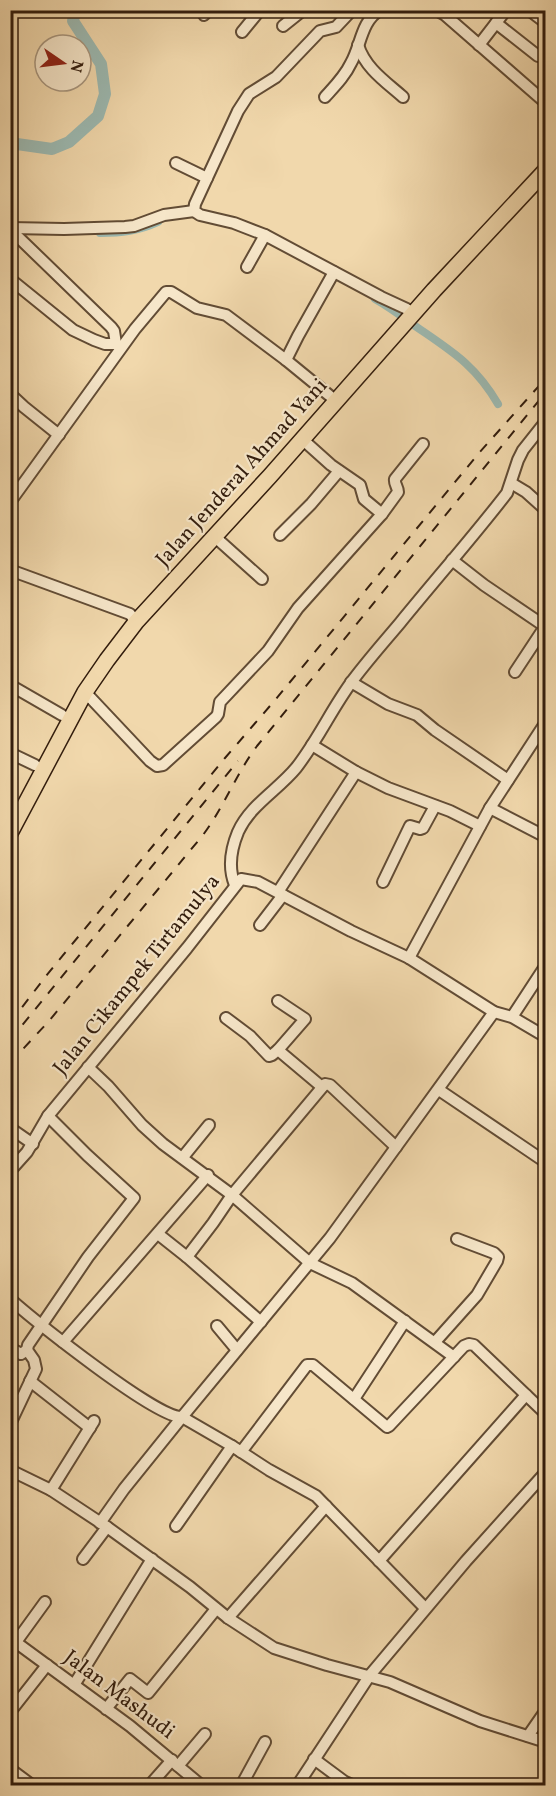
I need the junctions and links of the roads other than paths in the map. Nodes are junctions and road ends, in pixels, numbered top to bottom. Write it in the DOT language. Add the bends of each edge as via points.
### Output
graph roads {
  1 [pos="260,10"];
  2 [pos="303,10"];
  3 [pos="352,10"];
  4 [pos="380,10"];
  5 [pos="436,10"];
  6 [pos="490,10"];
  7 [pos="529,10"];
  8 [pos="501,17"];
  9 [pos="546,23"];
  10 [pos="283,26"];
  11 [pos="242,32"];
  12 [pos="357,45"];
  13 [pos="479,45"];
  14 [pos="543,55"];
  15 [pos="325,97"];
  16 [pos="403,97"];
  17 [pos="546,103"];
  18 [pos="546,157"];
  19 [pos="177,162"];
  20 [pos="546,170"];
  21 [pos="207,178"];
  22 [pos="194,211"];
  23 [pos="12,230"];
  24 [pos="264,236"];
  25 [pos="247,267"];
  26 [pos="333,274"];
  27 [pos="10,279"];
  28 [pos="404,317"];
  29 [pos="119,346"];
  30 [pos="286,360"];
  31 [pos="10,394"];
  32 [pos="330,396"];
  33 [pos="546,422"];
  34 [pos="59,435"];
  35 [pos="302,439"];
  36 [pos="423,444"];
  37 [pos="339,471"];
  38 [pos="511,483"];
  39 [pos="10,502"];
  40 [pos="546,510"];
  41 [pos="382,514"];
  42 [pos="280,535"];
  43 [pos="214,536"];
  44 [pos="452,560"];
  45 [pos="10,570"];
  46 [pos="262,579"];
  47 [pos="133,618"];
  48 [pos="545,626"];
  49 [pos="514,672"];
  50 [pos="351,682"];
  51 [pos="10,685"];
  52 [pos="85,692"];
  53 [pos="62,715"];
  54 [pos="546,722"];
  55 [pos="312,745"];
  56 [pos="10,753"];
  57 [pos="35,765"];
  58 [pos="357,772"];
  59 [pos="508,780"];
  60 [pos="435,806"];
  61 [pos="490,808"];
  62 [pos="10,812"];
  63 [pos="480,826"];
  64 [pos="10,833"];
  65 [pos="546,837"];
  66 [pos="383,882"];
  67 [pos="235,885"];
  68 [pos="280,894"];
  69 [pos="260,925"];
  70 [pos="408,958"];
  71 [pos="546,965"];
  72 [pos="278,1000"];
  73 [pos="494,1012"];
  74 [pos="512,1017"];
  75 [pos="226,1018"];
  76 [pos="546,1037"];
  77 [pos="278,1050"];
  78 [pos="88,1067"];
  79 [pos="322,1087"];
  80 [pos="439,1090"];
  81 [pos="48,1116"];
  82 [pos="209,1125"];
  83 [pos="10,1128"];
  84 [pos="33,1144"];
  85 [pos="396,1147"];
  86 [pos="183,1157"];
  87 [pos="544,1161"];
  88 [pos="10,1171"];
  89 [pos="208,1175"];
  90 [pos="232,1195"];
  91 [pos="158,1234"];
  92 [pos="457,1239"];
  93 [pos="187,1257"];
  94 [pos="310,1263"];
  95 [pos="10,1299"];
  96 [pos="405,1321"];
  97 [pos="261,1322"];
  98 [pos="41,1324"];
  99 [pos="217,1326"];
  100 [pos="63,1342"];
  101 [pos="435,1342"];
  102 [pos="11,1350"];
  103 [pos="27,1350"];
  104 [pos="237,1350"];
  105 [pos="454,1357"];
  106 [pos="30,1381"];
  107 [pos="526,1395"];
  108 [pos="354,1399"];
  109 [pos="546,1414"];
  110 [pos="182,1417"];
  111 [pos="10,1424"];
  112 [pos="237,1449"];
  113 [pos="10,1470"];
  114 [pos="543,1480"];
  115 [pos="51,1490"];
  116 [pos="326,1506"];
  117 [pos="104,1525"];
  118 [pos="176,1526"];
  119 [pos="83,1558"];
  120 [pos="152,1559"];
  121 [pos="379,1561"];
  122 [pos="45,1602"];
  123 [pos="425,1608"];
  124 [pos="216,1609"];
  125 [pos="228,1618"];
  126 [pos="13,1640"];
  127 [pos="47,1665"];
  128 [pos="370,1675"];
  129 [pos="74,1685"];
  130 [pos="106,1709"];
  131 [pos="11,1710"];
  132 [pos="546,1710"];
  133 [pos="205,1734"];
  134 [pos="528,1736"];
  135 [pos="266,1742"];
  136 [pos="546,1742"];
  137 [pos="314,1760"];
  138 [pos="175,1763"];
  139 [pos="10,1769"];
  140 [pos="33,1785"];
  141 [pos="149,1785"];
  142 [pos="202,1785"];
  143 [pos="241,1785"];
  144 [pos="297,1785"];
  145 [pos="354,1785"];
  1 -- 11 [label="street"];
  2 -- 10 [label="street"];
  3 -- 21 [label="street" via="336,27 320,31 276,77 249,94"];
  4 -- 12 [label="street" via="370,19"];
  5 -- 13 [label="street"];
  6 -- 8 [label="street"];
  7 -- 9 [label="street"];
  8 -- 13 [label="street"];
  8 -- 14 [label="street"];
  12 -- 15 [label="street" via="345,74"];
  12 -- 16 [label="street" via="373,71"];
  13 -- 17 [label="street"];
  18 -- 28 [label="highway, Jalan Jenderal Ahmad Yani"];
  19 -- 21 [label="street"];
  20 -- 28 [label="highway, Jalan Jenderal Ahmad Yani"];
  21 -- 22 [label="street"];
  22 -- 23 [label="street" via="125,227"];
  22 -- 24 [label="street"];
  23 -- 29 [label="street" via="111,327"];
  24 -- 25 [label="street"];
  24 -- 26 [label="street"];
  26 -- 28 [label="street"];
  26 -- 30 [label="street"];
  27 -- 29 [label="street" via="74,330"];
  28 -- 32 [label="highway, Jalan Jenderal Ahmad Yani"];
  28 -- 35 [label="highway, Jalan Jenderal Ahmad Yani"];
  29 -- 30 [label="street" via="168,291 197,308 226,315"];
  29 -- 34 [label="street"];
  30 -- 32 [label="street"];
  31 -- 34 [label="street"];
  32 -- 47 [label="highway, Jalan Jenderal Ahmad Yani"];
  33 -- 38 [label="street" via="523,450"];
  34 -- 39 [label="street"];
  35 -- 37 [label="street"];
  35 -- 43 [label="highway, Jalan Jenderal Ahmad Yani"];
  36 -- 41 [label="street" via="395,478 398,492"];
  37 -- 41 [label="street" via="360,485 364,499"];
  37 -- 42 [label="street"];
  38 -- 40 [label="street"];
  38 -- 44 [label="street"];
  41 -- 52 [label="street" via="220,702 219,714 163,765 150,761"];
  43 -- 46 [label="street"];
  43 -- 47 [label="highway, Jalan Jenderal Ahmad Yani"];
  44 -- 48 [label="street"];
  44 -- 50 [label="street"];
  45 -- 47 [label="street"];
  47 -- 52 [label="highway, Jalan Jenderal Ahmad Yani"];
  47 -- 53 [label="highway, Jalan Jenderal Ahmad Yani" via="87,673"];
  48 -- 49 [label="street"];
  50 -- 55 [label="street"];
  50 -- 59 [label="street" via="417,715"];
  51 -- 53 [label="street"];
  52 -- 64 [label="highway, Jalan Jenderal Ahmad Yani"];
  53 -- 57 [label="highway, Jalan Jenderal Ahmad Yani"];
  54 -- 59 [label="street"];
  55 -- 58 [label="street"];
  55 -- 67 [label="street" via="238,832 230,865"];
  56 -- 57 [label="street"];
  57 -- 62 [label="highway, Jalan Jenderal Ahmad Yani"];
  58 -- 60 [label="street"];
  58 -- 68 [label="street"];
  59 -- 61 [label="street"];
  60 -- 63 [label="street"];
  60 -- 66 [label="street" via="423,828 410,826"];
  61 -- 63 [label="street"];
  61 -- 65 [label="street"];
  63 -- 70 [label="street"];
  67 -- 68 [label="street, Jalan Cikampek Tirtamulya" via="245,879"];
  67 -- 78 [label="street, Jalan Cikampek Tirtamulya"];
  68 -- 69 [label="street"];
  68 -- 70 [label="street, Jalan Cikampek Tirtamulya"];
  70 -- 73 [label="street, Jalan Cikampek Tirtamulya"];
  71 -- 74 [label="street"];
  72 -- 77 [label="street" via="305,1019"];
  73 -- 74 [label="street, Jalan Cikampek Tirtamulya"];
  73 -- 80 [label="street"];
  74 -- 76 [label="street, Jalan Cikampek Tirtamulya"];
  75 -- 77 [label="street" via="269,1056"];
  77 -- 79 [label="street"];
  78 -- 81 [label="street, Jalan Cikampek Tirtamulya"];
  78 -- 86 [label="street" via="142,1125"];
  79 -- 85 [label="street" via="330,1085"];
  79 -- 90 [label="street"];
  80 -- 85 [label="street"];
  80 -- 87 [label="street"];
  81 -- 84 [label="street, Jalan Cikampek Tirtamulya"];
  81 -- 98 [label="street" via="134,1198"];
  82 -- 86 [label="street"];
  83 -- 84 [label="street"];
  84 -- 88 [label="street, Jalan Cikampek Tirtamulya"];
  85 -- 94 [label="street"];
  86 -- 89 [label="street"];
  89 -- 90 [label="street"];
  89 -- 91 [label="street"];
  90 -- 93 [label="street"];
  90 -- 94 [label="street"];
  91 -- 93 [label="street"];
  91 -- 100 [label="street"];
  92 -- 101 [label="street" via="498,1257 477,1294"];
  93 -- 97 [label="street"];
  94 -- 96 [label="street" via="352,1283"];
  94 -- 97 [label="street"];
  95 -- 98 [label="street"];
  96 -- 101 [label="street"];
  96 -- 108 [label="street"];
  97 -- 104 [label="street"];
  98 -- 100 [label="street"];
  98 -- 103 [label="street"];
  99 -- 104 [label="street"];
  100 -- 110 [label="street" via="141,1398 171,1416"];
  101 -- 105 [label="street"];
  102 -- 103 [label="street"];
  103 -- 106 [label="street" via="36,1365"];
  104 -- 110 [label="street"];
  105 -- 107 [label="street" via="467,1344 474,1346"];
  105 -- 108 [label="street" via="389,1426 383,1426"];
  106 -- 111 [label="street"];
  106 -- 115 [label="street" via="92,1424"];
  107 -- 109 [label="street"];
  107 -- 121 [label="street"];
  108 -- 112 [label="street" via="313,1365 307,1365"];
  110 -- 112 [label="street"];
  110 -- 117 [label="street" via="124,1489"];
  112 -- 116 [label="street" via="308,1490"];
  112 -- 118 [label="street"];
  113 -- 115 [label="street"];
  114 -- 123 [label="street"];
  115 -- 117 [label="street"];
  116 -- 121 [label="street"];
  116 -- 125 [label="street"];
  117 -- 119 [label="street"];
  117 -- 120 [label="street"];
  120 -- 124 [label="street"];
  120 -- 129 [label="street"];
  121 -- 123 [label="street"];
  122 -- 126 [label="street"];
  123 -- 128 [label="street"];
  124 -- 125 [label="street"];
  124 -- 130 [label="street" via="148,1693 130,1679"];
  125 -- 128 [label="street" via="274,1648"];
  126 -- 127 [label="street, Jalan Mashudi"];
  127 -- 129 [label="street, Jalan Mashudi"];
  127 -- 131 [label="street"];
  128 -- 134 [label="street"];
  128 -- 137 [label="street"];
  129 -- 130 [label="street, Jalan Mashudi"];
  130 -- 138 [label="street, Jalan Mashudi"];
  132 -- 134 [label="street"];
  133 -- 138 [label="street"];
  134 -- 136 [label="street"];
  135 -- 143 [label="street"];
  137 -- 144 [label="street"];
  137 -- 145 [label="street"];
  138 -- 141 [label="street"];
  138 -- 142 [label="street, Jalan Mashudi"];
  139 -- 140 [label="street"];
}
